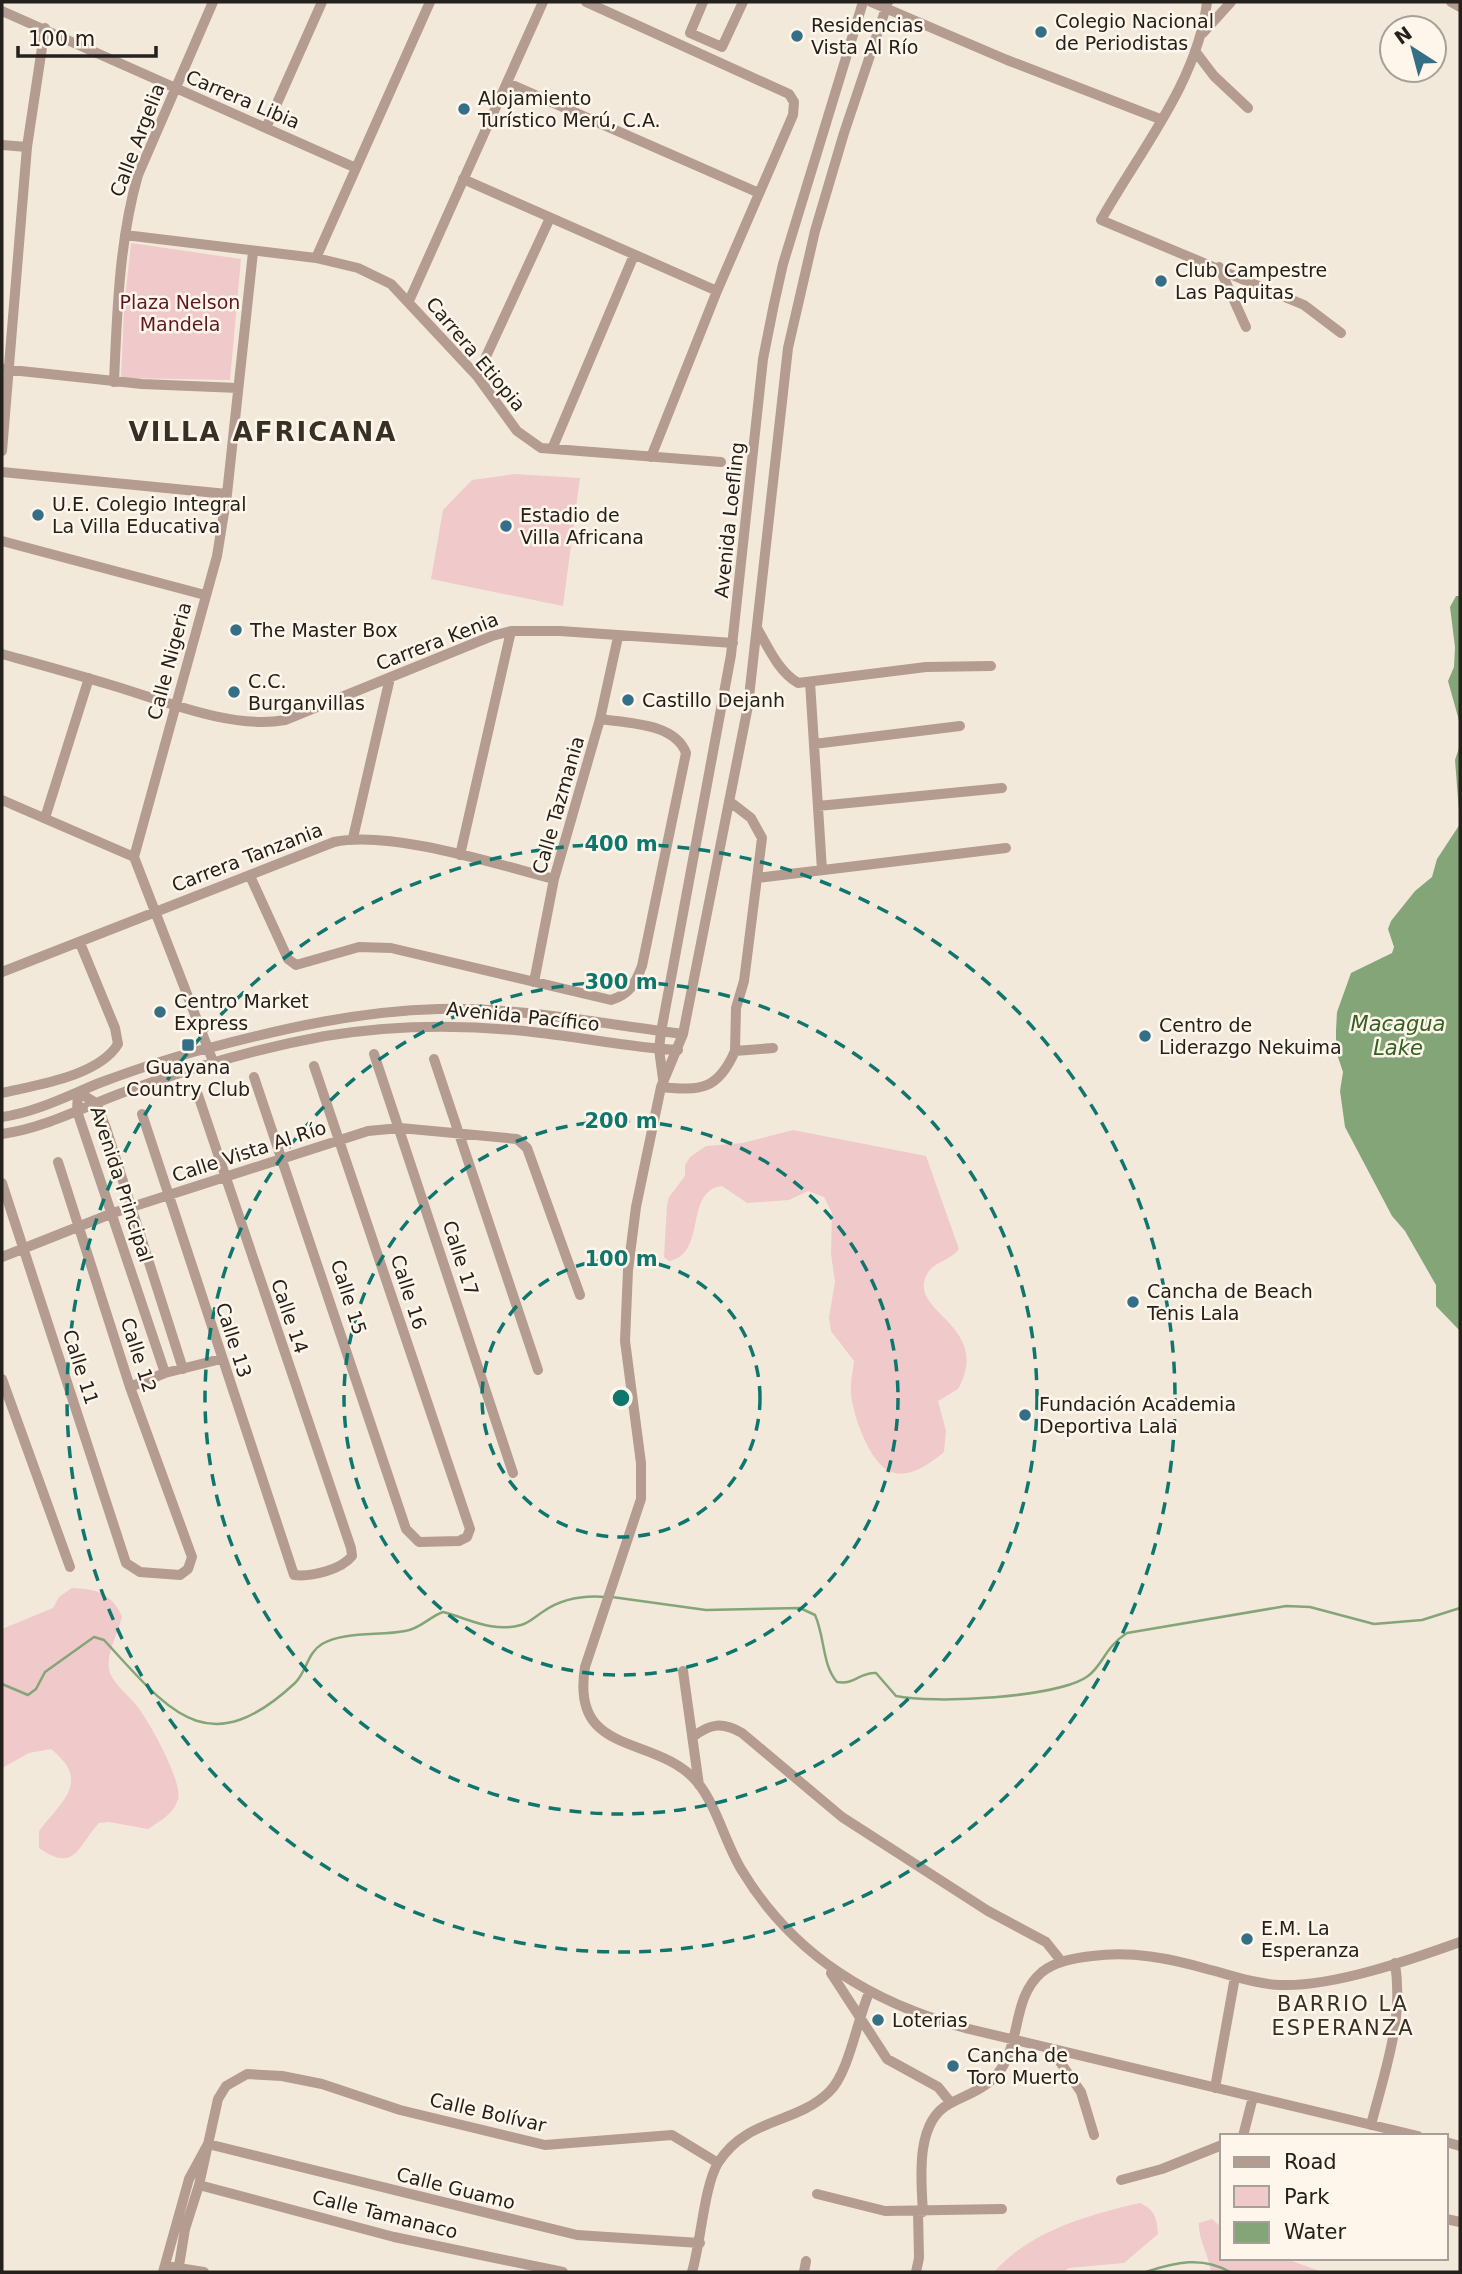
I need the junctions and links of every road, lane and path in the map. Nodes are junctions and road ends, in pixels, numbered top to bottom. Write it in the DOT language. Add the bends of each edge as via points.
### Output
graph roads {
  1 [pos="213,2"];
  2 [pos="322,2"];
  3 [pos="430,2"];
  4 [pos="543,2"];
  5 [pos="586,2"];
  6 [pos="703,2"];
  7 [pos="743,2"];
  8 [pos="863,2"];
  9 [pos="871,2"];
  10 [pos="1207,2"];
  11 [pos="1231,2"];
  12 [pos="1451,2"];
  13 [pos="887,5"];
  14 [pos="1460,7"];
  15 [pos="2,10"];
  16 [pos="45,28"];
  17 [pos="1203,33"];
  18 [pos="1195,51"];
  19 [pos="508,83"];
  20 [pos="174,89"];
  21 [pos="1248,108"];
  22 [pos="1160,118"];
  23 [pos="267,128"];
  24 [pos="2,145"];
  25 [pos="27,148"];
  26 [pos="356,168"];
  27 [pos="463,179"];
  28 [pos="760,193"];
  29 [pos="550,218"];
  30 [pos="125,235"];
  31 [pos="253,252"];
  32 [pos="634,255"];
  33 [pos="316,258"];
  34 [pos="1219,267"];
  35 [pos="717,291"];
  36 [pos="409,301"];
  37 [pos="1246,327"];
  38 [pos="1341,333"];
  39 [pos="4,370"];
  40 [pos="477,376"];
  41 [pos="114,382"];
  42 [pos="238,388"];
  43 [pos="552,449"];
  44 [pos="2,451"];
  45 [pos="651,457"];
  46 [pos="721,462"];
  47 [pos="2,472"];
  48 [pos="227,494"];
  49 [pos="2,541"];
  50 [pos="205,595"];
  51 [pos="757,628"];
  52 [pos="511,631"];
  53 [pos="618,637"];
  54 [pos="733,643"];
  55 [pos="2,654"];
  56 [pos="991,666"];
  57 [pos="89,678"];
  58 [pos="390,678"];
  59 [pos="810,682"];
  60 [pos="176,705"];
  61 [pos="600,719"];
  62 [pos="960,726"];
  63 [pos="814,744"];
  64 [pos="1003,788"];
  65 [pos="2,800"];
  66 [pos="729,801"];
  67 [pos="818,806"];
  68 [pos="45,818"];
  69 [pos="353,838"];
  70 [pos="1006,848"];
  71 [pos="460,855"];
  72 [pos="134,857"];
  73 [pos="822,870"];
  74 [pos="250,876"];
  75 [pos="757,878"];
  76 [pos="554,879"];
  77 [pos="155,911"];
  78 [pos="80,943"];
  79 [pos="2,972"];
  80 [pos="534,982"];
  81 [pos="661,1032"];
  82 [pos="683,1034"];
  83 [pos="208,1048"];
  84 [pos="773,1048"];
  85 [pos="659,1049"];
  86 [pos="678,1050"];
  87 [pos="735,1051"];
  88 [pos="374,1054"];
  89 [pos="434,1059"];
  90 [pos="214,1064"];
  91 [pos="314,1066"];
  92 [pos="254,1077"];
  93 [pos="662,1083"];
  94 [pos="78,1092"];
  95 [pos="2,1093"];
  96 [pos="198,1095"];
  97 [pos="96,1103"];
  98 [pos="77,1111"];
  99 [pos="142,1114"];
  100 [pos="2,1117"];
  101 [pos="400,1128"];
  102 [pos="458,1132"];
  103 [pos="2,1134"];
  104 [pos="340,1140"];
  105 [pos="283,1159"];
  106 [pos="58,1163"];
  107 [pos="224,1178"];
  108 [pos="2,1183"];
  109 [pos="169,1196"];
  110 [pos="132,1207"];
  111 [pos="113,1213"];
  112 [pos="80,1226"];
  113 [pos="23,1246"];
  114 [pos="2,1257"];
  115 [pos="580,1295"];
  116 [pos="221,1359"];
  117 [pos="183,1369"];
  118 [pos="538,1370"];
  119 [pos="165,1373"];
  120 [pos="2,1379"];
  121 [pos="130,1388"];
  122 [pos="513,1473"];
  123 [pos="406,1529"];
  124 [pos="192,1557"];
  125 [pos="70,1567"];
  126 [pos="294,1575"];
  127 [pos="682,1671"];
  128 [pos="693,1737"];
  129 [pos="699,1785"];
  130 [pos="1460,1942"];
  131 [pos="811,1951"];
  132 [pos="1062,1962"];
  133 [pos="1395,1964"];
  134 [pos="1236,1977"];
  135 [pos="869,1993"];
  136 [pos="859,2018"];
  137 [pos="1013,2040"];
  138 [pos="1051,2049"];
  139 [pos="1214,2088"];
  140 [pos="1253,2097"];
  141 [pos="951,2103"];
  142 [pos="1371,2125"];
  143 [pos="1244,2134"];
  144 [pos="1409,2134"];
  145 [pos="1094,2135"];
  146 [pos="208,2144"];
  147 [pos="1220,2146"];
  148 [pos="718,2163"];
  149 [pos="1121,2180"];
  150 [pos="199,2185"];
  151 [pos="817,2194"];
  152 [pos="188,2202"];
  153 [pos="1002,2209"];
  154 [pos="921,2212"];
  155 [pos="700,2243"];
  156 [pos="164,2269"];
  157 [pos="178,2270"];
  158 [pos="204,2272"];
  159 [pos="563,2272"];
  160 [pos="692,2272"];
  161 [pos="916,2272"];
  1 -- 20 [label="street, Calle Argelia"];
  2 -- 23 [label="street"];
  3 -- 26 [label="street"];
  4 -- 19 [label="street"];
  5 -- 28 [label="street" via="789,94 793,115"];
  6 -- 7 [label="street" via="690,33 720,47"];
  8 -- 54 [label="street, Avenida Loefling" via="774,304 763,359"];
  9 -- 13 [label="street"];
  10 -- 17 [label="street"];
  11 -- 17 [label="street"];
  12 -- 14 [label="street"];
  13 -- 22 [label="street"];
  13 -- 51 [label="street, Avenida Loefling" via="844,133 799,294 780,409"];
  15 -- 16 [label="street, Carrera Libia"];
  16 -- 20 [label="street, Carrera Libia"];
  16 -- 25 [label="street"];
  17 -- 18 [label="street"];
  18 -- 21 [label="street"];
  18 -- 22 [label="street"];
  19 -- 27 [label="street"];
  19 -- 28 [label="street"];
  20 -- 23 [label="street, Carrera Libia"];
  20 -- 30 [label="street, Calle Argelia" via="138,175"];
  22 -- 34 [label="street" via="1101,220"];
  23 -- 26 [label="street, Carrera Libia"];
  24 -- 25 [label="street"];
  25 -- 39 [label="street"];
  26 -- 33 [label="street"];
  27 -- 29 [label="street"];
  27 -- 36 [label="street"];
  28 -- 35 [label="street"];
  29 -- 32 [label="street"];
  29 -- 40 [label="street"];
  30 -- 31 [label="street, Carrera Etiopia"];
  30 -- 41 [label="street, Calle Argelia"];
  31 -- 33 [label="street, Carrera Etiopia"];
  31 -- 42 [label="street, Calle Nigeria"];
  32 -- 35 [label="street"];
  32 -- 43 [label="street"];
  33 -- 36 [label="street, Carrera Etiopia" via="358,268 391,284"];
  34 -- 37 [label="street"];
  34 -- 38 [label="street" via="1304,305"];
  35 -- 45 [label="street"];
  36 -- 40 [label="street, Carrera Etiopia"];
  39 -- 41 [label="street"];
  39 -- 44 [label="street"];
  40 -- 43 [label="street, Carrera Etiopia" via="517,431 541,448"];
  41 -- 42 [label="street"];
  42 -- 48 [label="street, Calle Nigeria"];
  43 -- 45 [label="street, Carrera Etiopia"];
  45 -- 46 [label="street, Carrera Etiopia"];
  47 -- 48 [label="street"];
  48 -- 50 [label="street, Calle Nigeria"];
  49 -- 50 [label="street"];
  50 -- 60 [label="street, Calle Nigeria"];
  51 -- 59 [label="street" via="789,677 798,683"];
  51 -- 66 [label="street, Avenida Loefling" via="748,706"];
  52 -- 53 [label="street, Carrera Kenia"];
  52 -- 58 [label="street, Carrera Kenia"];
  52 -- 71 [label="street"];
  53 -- 54 [label="street, Carrera Kenia"];
  53 -- 61 [label="street, Calle Tazmania"];
  54 -- 81 [label="street, Avenida Loefling"];
  55 -- 57 [label="street, Carrera Kenia"];
  56 -- 59 [label="street" via="926,667"];
  57 -- 60 [label="street, Carrera Kenia"];
  57 -- 68 [label="street"];
  58 -- 60 [label="street, Carrera Kenia" via="268,723"];
  58 -- 69 [label="street"];
  59 -- 63 [label="street"];
  60 -- 72 [label="street, Calle Nigeria"];
  61 -- 76 [label="street, Calle Tazmania"];
  61 -- 80 [label="street" via="671,733 686,754 642,966 625,996 611,1000"];
  62 -- 63 [label="street"];
  63 -- 67 [label="street"];
  64 -- 67 [label="street"];
  65 -- 68 [label="street"];
  66 -- 75 [label="street" via="751,818 762,838"];
  66 -- 82 [label="street, Avenida Loefling"];
  67 -- 73 [label="street"];
  68 -- 72 [label="street"];
  69 -- 71 [label="street, Carrera Tanzania"];
  69 -- 74 [label="street, Carrera Tanzania"];
  70 -- 73 [label="street"];
  71 -- 76 [label="street, Carrera Tanzania"];
  72 -- 77 [label="street"];
  73 -- 75 [label="street"];
  74 -- 77 [label="street, Carrera Tanzania"];
  74 -- 80 [label="street" via="288,959 296,965 359,947 384,947"];
  75 -- 87 [label="street" via="744,981 736,1008"];
  76 -- 80 [label="street, Calle Tazmania"];
  77 -- 78 [label="street, Carrera Tanzania"];
  77 -- 83 [label="street"];
  78 -- 79 [label="street, Carrera Tanzania"];
  78 -- 95 [label="street" via="118,1044 105,1060 58,1080"];
  81 -- 82 [label="street, Avenida Pacífico"];
  81 -- 83 [label="street, Avenida Pacífico" via="441,1009 321,1021"];
  81 -- 85 [label="street, Avenida Loefling"];
  82 -- 86 [label="street, Avenida Loefling"];
  83 -- 90 [label="street"];
  83 -- 94 [label="street, Avenida Pacífico"];
  84 -- 87 [label="street"];
  85 -- 86 [label="street, Avenida Pacífico"];
  85 -- 90 [label="street, Avenida Pacífico" via="441,1025 324,1037"];
  85 -- 93 [label="street, Avenida Loefling"];
  86 -- 93 [label="street, Avenida Loefling"];
  87 -- 93 [label="street" via="726,1072 704,1088"];
  88 -- 101 [label="street, Calle 17"];
  89 -- 102 [label="street"];
  90 -- 97 [label="street, Avenida Pacífico"];
  91 -- 104 [label="street, Calle 16"];
  92 -- 105 [label="street, Calle 15"];
  93 -- 129 [label="street" via="635,1219 625,1326 641,1499 583,1679 588,1714 606,1734 675,1765"];
  94 -- 97 [label="street, Avenida Principal"];
  94 -- 98 [label="street, Avenida Principal"];
  94 -- 100 [label="street, Avenida Pacífico"];
  96 -- 107 [label="street, Calle 14"];
  97 -- 98 [label="street, Avenida Pacífico"];
  97 -- 110 [label="street, Avenida Principal"];
  98 -- 103 [label="street, Avenida Pacífico"];
  98 -- 111 [label="street, Avenida Principal"];
  99 -- 109 [label="street, Calle 13"];
  101 -- 102 [label="street, Calle Vista Al Río"];
  101 -- 104 [label="street, Calle Vista Al Río"];
  101 -- 122 [label="street, Calle 17"];
  102 -- 115 [label="street, Calle Vista Al Río" via="516,1139 527,1148"];
  102 -- 118 [label="street"];
  104 -- 105 [label="street, Calle Vista Al Río"];
  104 -- 123 [label="street, Calle 16" via="470,1529 460,1541 419,1542"];
  105 -- 107 [label="street, Calle Vista Al Río"];
  105 -- 123 [label="street, Calle 15"];
  106 -- 112 [label="street, Calle 12"];
  107 -- 109 [label="street, Calle Vista Al Río"];
  107 -- 126 [label="street, Calle 14" via="351,1548 347,1563 308,1576"];
  108 -- 113 [label="street, Calle 11"];
  109 -- 110 [label="street, Calle Vista Al Río"];
  109 -- 116 [label="street, Calle 13"];
  110 -- 111 [label="street, Calle Vista Al Río"];
  110 -- 117 [label="street, Avenida Principal"];
  111 -- 112 [label="street, Calle Vista Al Río"];
  111 -- 119 [label="street, Avenida Principal"];
  112 -- 113 [label="street, Calle Vista Al Río"];
  112 -- 121 [label="street, Calle 12"];
  113 -- 114 [label="street, Calle Vista Al Río"];
  113 -- 124 [label="street, Calle 11" via="126,1563 140,1572 180,1575"];
  116 -- 117 [label="street"];
  116 -- 126 [label="street, Calle 13"];
  117 -- 119 [label="street"];
  119 -- 121 [label="street"];
  120 -- 125 [label="street"];
  121 -- 124 [label="street, Calle 12"];
  127 -- 128 [label="street"];
  128 -- 129 [label="street"];
  128 -- 132 [label="street" via="714,1725 742,1733 842,1817 988,1911 1046,1942"];
  129 -- 131 [label="street" via="750,1882 778,1919"];
  130 -- 133 [label="street"];
  131 -- 135 [label="street"];
  131 -- 136 [label="street" via="842,1987"];
  132 -- 134 [label="street" via="1138,1954"];
  132 -- 137 [label="street" via="1041,1973 1027,1990"];
  133 -- 134 [label="street" via="1300,1984"];
  133 -- 142 [label="street" via="1397,2024"];
  134 -- 139 [label="street"];
  135 -- 136 [label="street"];
  135 -- 137 [label="street" via="935,2020"];
  136 -- 141 [label="street" via="887,2059 938,2087"];
  136 -- 148 [label="street" via="840,2077 830,2091 813,2105 755,2128"];
  137 -- 138 [label="street"];
  137 -- 141 [label="street" via="995,2077"];
  138 -- 139 [label="street"];
  138 -- 145 [label="street" via="1081,2092"];
  139 -- 140 [label="street"];
  140 -- 142 [label="street"];
  140 -- 143 [label="street"];
  141 -- 154 [label="street" via="936,2114 928,2133"];
  142 -- 144 [label="street"];
  146 -- 148 [label="street, Calle Bolívar" via="221,2092 247,2074 322,2084 400,2110 545,2145 672,2135"];
  146 -- 150 [label="street"];
  146 -- 152 [label="street" via="193,2168"];
  146 -- 155 [label="street, Calle Guamo" via="577,2235"];
  147 -- 149 [label="street"];
  148 -- 155 [label="street"];
  150 -- 152 [label="street"];
  150 -- 159 [label="street, Calle Tamanaco" via="394,2237"];
  151 -- 154 [label="street" via="867,2209"];
  152 -- 156 [label="street"];
  152 -- 157 [label="street"];
  153 -- 154 [label="street"];
  154 -- 161 [label="street"];
  155 -- 160 [label="street"];
  156 -- 157 [label="street"];
  157 -- 158 [label="street"];
}
